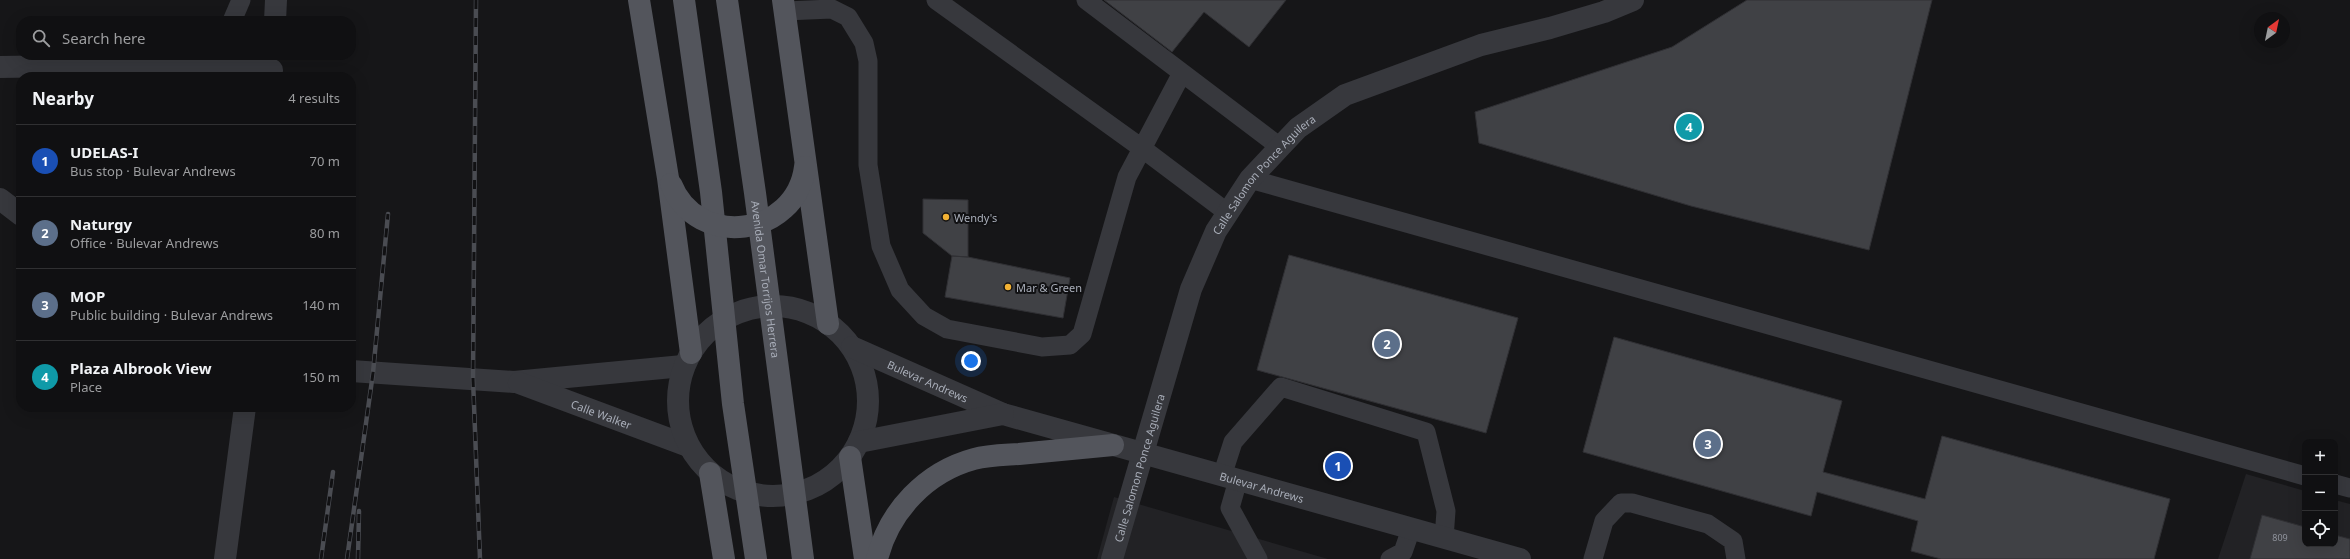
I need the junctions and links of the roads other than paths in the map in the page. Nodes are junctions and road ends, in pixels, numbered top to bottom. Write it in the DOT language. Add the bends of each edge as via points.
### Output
graph roads {
  1 [pos="241,0"];
  2 [pos="276,0"];
  3 [pos="639,0"];
  4 [pos="684,0"];
  5 [pos="727,0"];
  6 [pos="936,0"];
  7 [pos="1086,0"];
  8 [pos="1632,0"];
  9 [pos="784,6"];
  10 [pos="234,16"];
  11 [pos="275,16"];
  12 [pos="176,60"];
  13 [pos="155,66"];
  14 [pos="0,67"];
  15 [pos="272,67"];
  16 [pos="1182,73"];
  17 [pos="1280,147"];
  18 [pos="1143,149"];
  19 [pos="806,159"];
  20 [pos="668,178"];
  21 [pos="1250,180"];
  22 [pos="0,199"];
  23 [pos="16,211"];
  24 [pos="1228,213"];
  25 [pos="828,324"];
  26 [pos="852,347"];
  27 [pos="687,359"];
  28 [pos="356,371"];
  29 [pos="514,382"];
  30 [pos="244,412"];
  31 [pos="1003,414"];
  32 [pos="1113,445"];
  33 [pos="688,446"];
  34 [pos="855,450"];
  35 [pos="1143,453"];
  36 [pos="710,473"];
  37 [pos="2302,475"];
  38 [pos="1230,478"];
  39 [pos="2338,485"];
  40 [pos="2350,488"];
  41 [pos="1411,529"];
  42 [pos="1444,538"];
  43 [pos="225,559"];
  44 [pos="724,559"];
  45 [pos="756,559"];
  46 [pos="803,559"];
  47 [pos="865,559"];
  48 [pos="877,559"];
  49 [pos="1112,559"];
  50 [pos="1258,559"];
  51 [pos="1390,559"];
  52 [pos="1520,559"];
  53 [pos="1593,559"];
  54 [pos="1736,559"];
  1 -- 10 [label="lane"];
  2 -- 11 [label="street"];
  3 -- 20 [label="main road"];
  4 -- 45 [label="main road" via="711,192 733,404"];
  5 -- 46 [label="main road, Avenida Omar Torrijos Herrera"];
  6 -- 18 [label="lane"];
  7 -- 16 [label="lane"];
  8 -- 17 [label="street, Calle Salomon Ponce Aguilera" via="1604,12 1481,45 1345,95 1298,128"];
  9 -- 18 [label="lane" via="832,9 848,17 861,38 868,61 868,165 881,246 900,290 924,316 947,329 1042,347 1070,345 1082,334 1118,200 1127,177"];
  9 -- 19 [label="main road"];
  12 -- 13 [label="lane"];
  13 -- 14 [label="street"];
  13 -- 15 [label="street"];
  16 -- 17 [label="lane"];
  16 -- 18 [label="lane"];
  17 -- 21 [label="street, Calle Salomon Ponce Aguilera"];
  18 -- 24 [label="lane"];
  19 -- 20 [label="main road" via="800,187 783,210 759,224 745,227 717,225 703,220 681,202"];
  19 -- 25 [label="main road"];
  20 -- 27 [label="main road"];
  21 -- 24 [label="street, Calle Salomon Ponce Aguilera"];
  21 -- 37 [label="lane"];
  22 -- 23 [label="street"];
  24 -- 35 [label="street, Calle Salomon Ponce Aguilera" via="1216,231 1191,289"];
  25 -- 26 [label="street"];
  25 -- 27 [label="street" via="799,310 768,306 738,313 711,329"];
  26 -- 31 [label="street, Bulevar Andrews"];
  26 -- 34 [label="street" via="864,373 868,395 867,418"];
  27 -- 29 [label="street, Calle Walker"];
  27 -- 33 [label="street" via="679,388 678,411"];
  28 -- 29 [label="street, Calle Walker"];
  29 -- 33 [label="street, Calle Walker"];
  30 -- 43 [label="street"];
  31 -- 32 [label="street, Bulevar Andrews"];
  31 -- 34 [label="street, Bulevar Andrews"];
  32 -- 35 [label="street, Bulevar Andrews"];
  32 -- 48 [label="main road" via="975,458 949,468 926,482 906,502 886,534"];
  33 -- 36 [label="street"];
  34 -- 36 [label="street" via="824,481 811,489 786,496 761,496 746,492"];
  34 -- 47 [label="main road"];
  35 -- 38 [label="street, Bulevar Andrews"];
  35 -- 49 [label="street, Calle Salomon Ponce Aguilera"];
  36 -- 44 [label="main road"];
  38 -- 41 [label="street, Bulevar Andrews"];
  38 -- 42 [label="lane" via="1233,442 1281,387 1426,432 1446,511"];
  38 -- 50 [label="lane" via="1230,508"];
  39 -- 40 [label="lane"];
  41 -- 42 [label="street, Bulevar Andrews"];
  41 -- 51 [label="lane" via="1403,552"];
  42 -- 52 [label="street, Bulevar Andrews"];
  53 -- 54 [label="lane" via="1604,521 1621,503 1632,503 1708,524 1733,541"];
}
